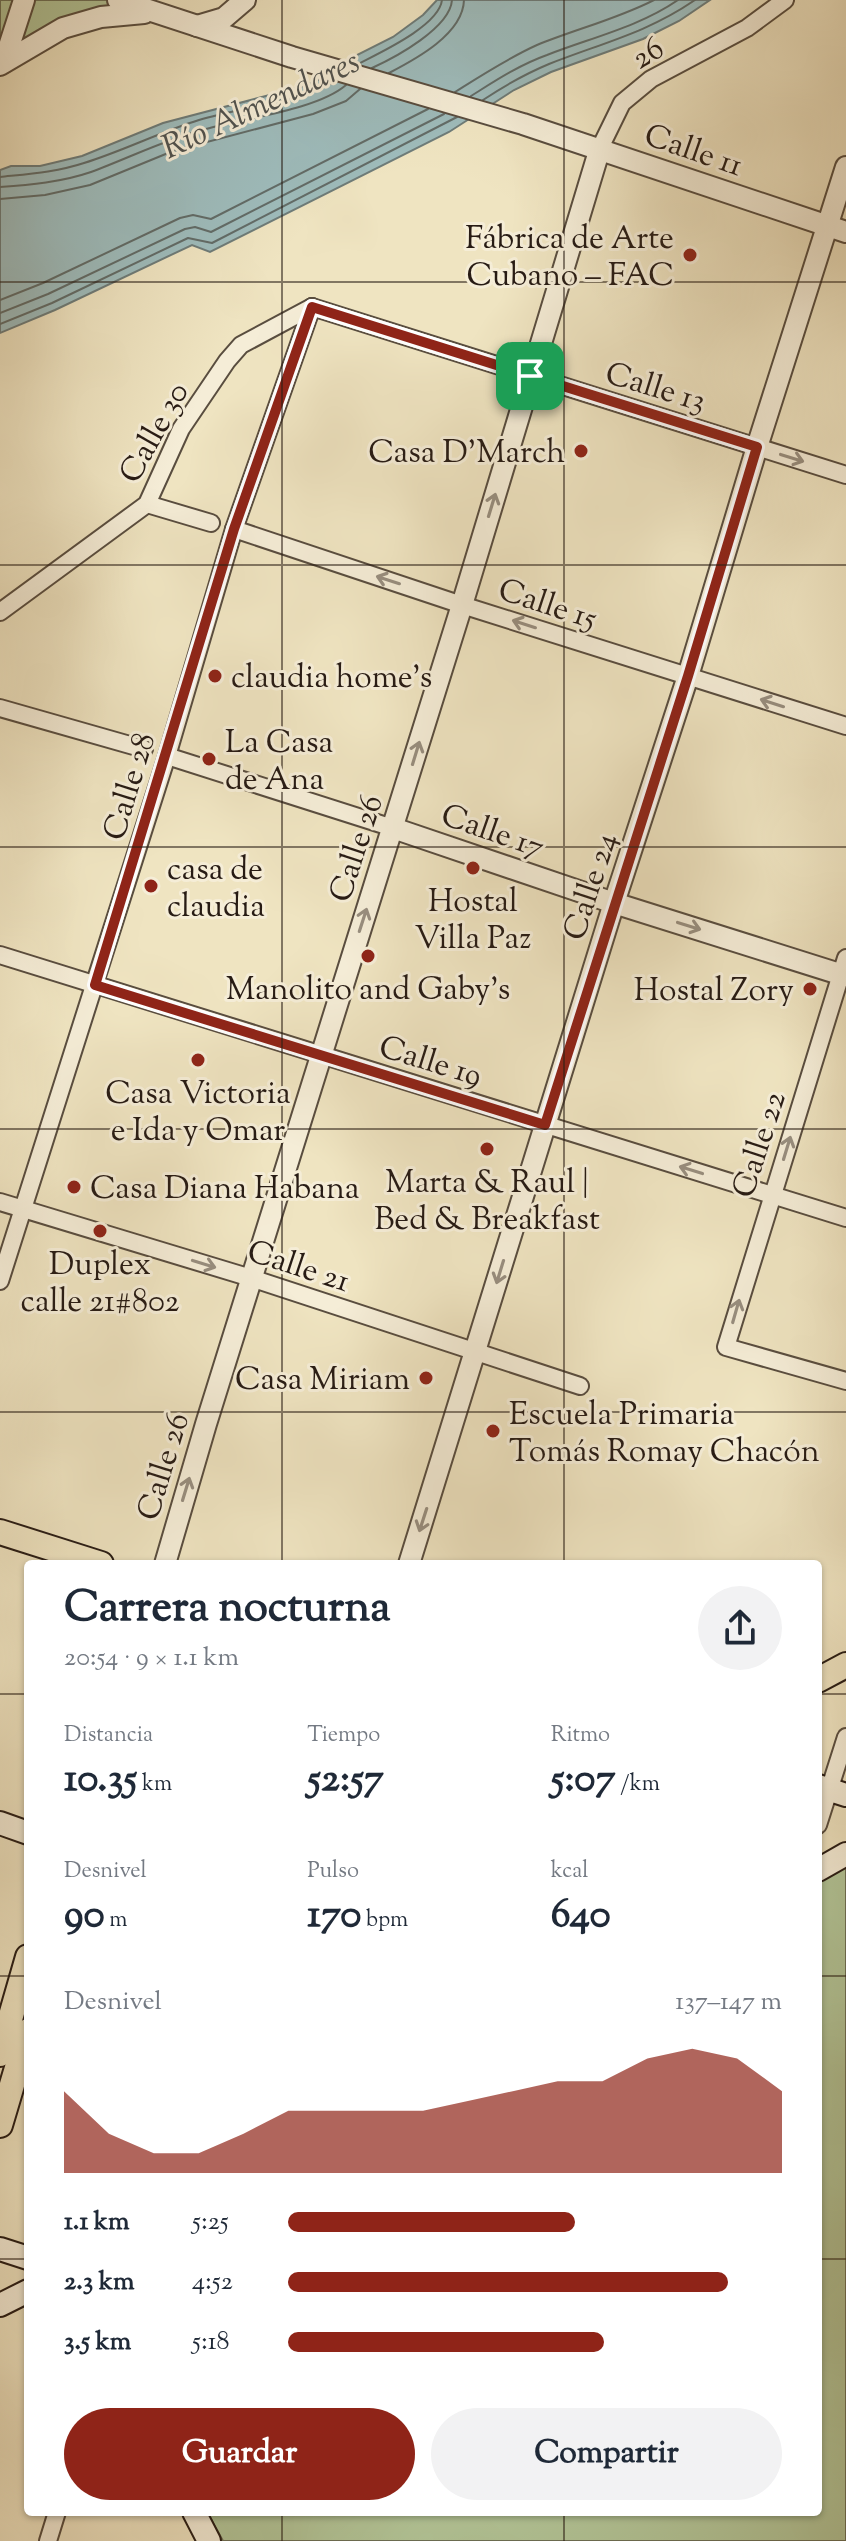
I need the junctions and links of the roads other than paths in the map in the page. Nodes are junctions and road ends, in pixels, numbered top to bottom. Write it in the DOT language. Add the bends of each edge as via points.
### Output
graph roads {
  1 [pos="24,0"];
  2 [pos="118,0"];
  3 [pos="247,0"];
  4 [pos="785,0"];
  5 [pos="153,12"];
  6 [pos="196,26"];
  7 [pos="237,40"];
  8 [pos="2,63"];
  9 [pos="600,148"];
  10 [pos="846,167"];
  11 [pos="836,229"];
  12 [pos="312,307"];
  13 [pos="530,376"];
  14 [pos="757,447"];
  15 [pos="846,475"];
  16 [pos="147,504"];
  17 [pos="211,523"];
  18 [pos="234,529"];
  19 [pos="462,605"];
  20 [pos="0,612"];
  21 [pos="688,676"];
  22 [pos="0,708"];
  23 [pos="846,726"];
  24 [pos="144,749"];
  25 [pos="167,756"];
  26 [pos="393,828"];
  27 [pos="614,903"];
  28 [pos="0,955"];
  29 [pos="844,970"];
  30 [pos="95,985"];
  31 [pos="320,1055"];
  32 [pos="545,1125"];
  33 [pos="772,1195"];
  34 [pos="0,1202"];
  35 [pos="22,1209"];
  36 [pos="846,1218"];
  37 [pos="251,1278"];
  38 [pos="0,1281"];
  39 [pos="476,1352"];
  40 [pos="846,1381"];
  41 [pos="580,1386"];
  42 [pos="0,1532"];
  43 [pos="88,1560"];
  44 [pos="166,1560"];
  45 [pos="410,1560"];
  46 [pos="846,1665"];
  47 [pos="822,1678"];
  48 [pos="846,1737"];
  49 [pos="831,1790"];
  50 [pos="822,1814"];
  51 [pos="0,1823"];
  52 [pos="24,1832"];
  53 [pos="846,1854"];
  54 [pos="822,1868"];
  55 [pos="24,1982"];
  56 [pos="14,2046"];
  57 [pos="0,2125"];
  58 [pos="0,2249"];
  59 [pos="24,2257"];
  60 [pos="24,2293"];
  61 [pos="0,2305"];
  62 [pos="56,2516"];
  63 [pos="196,2516"];
  64 [pos="48,2541"];
  65 [pos="209,2541"];
  1 -- 8 [label="street"];
  2 -- 5 [label="street, Calle 11"];
  3 -- 6 [label="street" via="224,18"];
  3 -- 7 [label="street"];
  4 -- 9 [label="street, 26" via="747,28 651,79 622,103"];
  5 -- 6 [label="street, Calle 11"];
  5 -- 8 [label="street" via="101,17 63,28"];
  6 -- 7 [label="street, Calle 11"];
  7 -- 9 [label="street, Calle 11"];
  9 -- 11 [label="street, Calle 11"];
  9 -- 13 [label="street, Calle 26"];
  10 -- 11 [label="street, Calle 24"];
  11 -- 14 [label="street, Calle 24"];
  12 -- 13 [label="street, Calle 13"];
  12 -- 16 [label="street, Calle 30" via="241,345 227,361 181,429"];
  12 -- 18 [label="street, Calle 28"];
  13 -- 14 [label="street, Calle 13"];
  19 -- 13 [label="street, Calle 26, one-way"];
  14 -- 15 [label="street, Calle 13, one-way"];
  14 -- 21 [label="street, Calle 24"];
  16 -- 17 [label="street"];
  16 -- 20 [label="street, Calle 30"];
  19 -- 18 [label="street, Calle 15, one-way"];
  18 -- 25 [label="street, Calle 28"];
  21 -- 19 [label="street, Calle 15, one-way"];
  26 -- 19 [label="street, Calle 26, one-way"];
  23 -- 21 [label="street, Calle 15, one-way"];
  21 -- 27 [label="street, Calle 24"];
  22 -- 24 [label="street"];
  25 -- 26 [label="street, Calle 17"];
  25 -- 30 [label="street, Calle 28"];
  26 -- 27 [label="street, Calle 17"];
  31 -- 26 [label="street, Calle 26, one-way"];
  27 -- 29 [label="street, Calle 17, one-way"];
  27 -- 32 [label="street, Calle 24"];
  28 -- 30 [label="street, Calle 19"];
  33 -- 29 [label="street, Calle 22, one-way"];
  30 -- 31 [label="street, Calle 19"];
  30 -- 35 [label="street, Calle 28"];
  31 -- 32 [label="street, Calle 19"];
  31 -- 37 [label="street, Calle 26"];
  33 -- 32 [label="street, Calle 19, one-way"];
  32 -- 39 [label="street, Calle 24, one-way"];
  33 -- 36 [label="street, Calle 19"];
  40 -- 33 [label="street, Calle 22, one-way" via="726,1347"];
  34 -- 35 [label="street, Calle 21"];
  35 -- 37 [label="street, Calle 21, one-way"];
  35 -- 38 [label="street, Calle 28"];
  37 -- 39 [label="street, Calle 21"];
  44 -- 37 [label="street, Calle 26, one-way"];
  39 -- 41 [label="street, Calle 21"];
  39 -- 45 [label="street, Calle 24, one-way"];
  42 -- 43 [label="main road"];
  46 -- 47 [label="main road"];
  48 -- 49 [label="street"];
  49 -- 50 [label="street"];
  51 -- 52 [label="main road"];
  53 -- 54 [label="main road"];
  55 -- 56 [label="main road"];
  56 -- 57 [label="main road"];
  58 -- 59 [label="main road"];
  60 -- 61 [label="main road"];
  62 -- 64 [label="street"];
  63 -- 65 [label="main road"];
}
